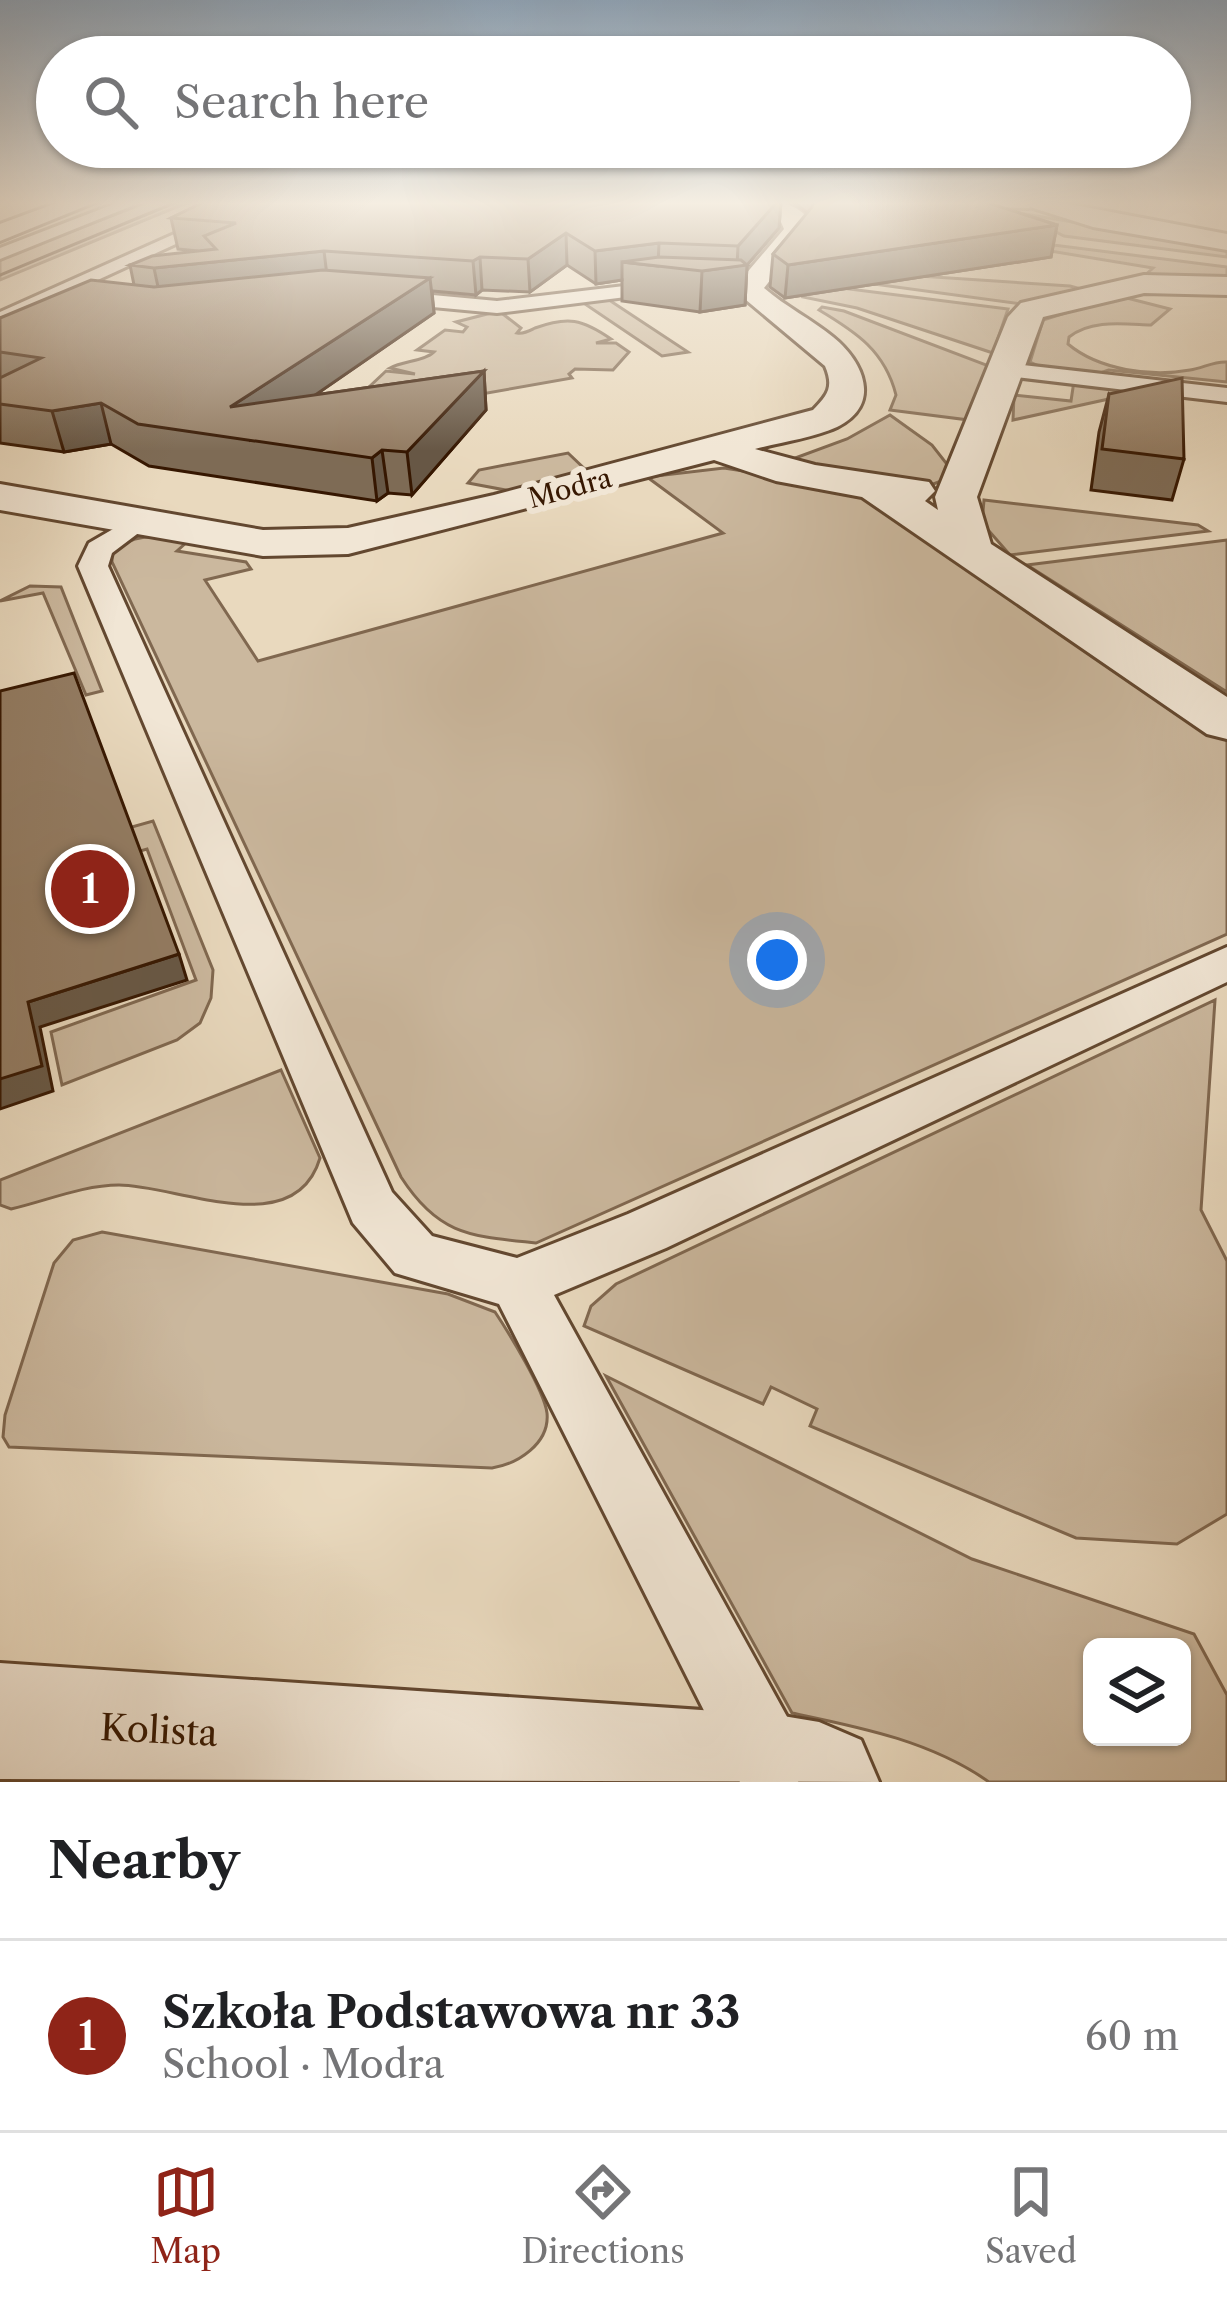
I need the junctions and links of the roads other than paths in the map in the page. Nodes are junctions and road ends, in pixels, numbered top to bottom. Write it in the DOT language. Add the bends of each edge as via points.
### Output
graph roads {
  1 [pos="78,284"];
  2 [pos="743,284"];
  3 [pos="1143,284"];
  4 [pos="1151,284"];
  5 [pos="696,286"];
  6 [pos="1227,286"];
  7 [pos="353,293"];
  8 [pos="47,298"];
  9 [pos="93,304"];
  10 [pos="0,319"];
  11 [pos="1006,370"];
  12 [pos="1227,395"];
  13 [pos="720,448"];
  14 [pos="872,485"];
  15 [pos="0,497"];
  16 [pos="956,497"];
  17 [pos="139,521"];
  18 [pos="969,547"];
  19 [pos="1227,722"];
  20 [pos="1227,963"];
  21 [pos="518,1284"];
  22 [pos="0,1721"];
  23 [pos="798,1778"];
  1 -- 8 [label="lane"];
  2 -- 13 [label="street, Modra" via="828,346 849,391 826,418"];
  3 -- 11 [label="street" via="1032,310 1017,328"];
  4 -- 6 [label="street"];
  5 -- 7 [label="lane" via="491,307"];
  8 -- 9 [label="lane"];
  8 -- 10 [label="lane"];
  11 -- 12 [label="lane"];
  11 -- 16 [label="street"];
  13 -- 14 [label="street" via="765,467"];
  13 -- 17 [label="street, Modra" via="348,541 263,543"];
  14 -- 16 [label="street"];
  14 -- 18 [label="street"];
  15 -- 17 [label="street, Modra"];
  16 -- 18 [label="street"];
  17 -- 21 [label="lane" via="99,549 93,566 372,1207 415,1256"];
  18 -- 19 [label="street"];
  20 -- 21 [label="lane"];
  21 -- 23 [label="lane"];
  22 -- 23 [label="street, Kolista"];
}
